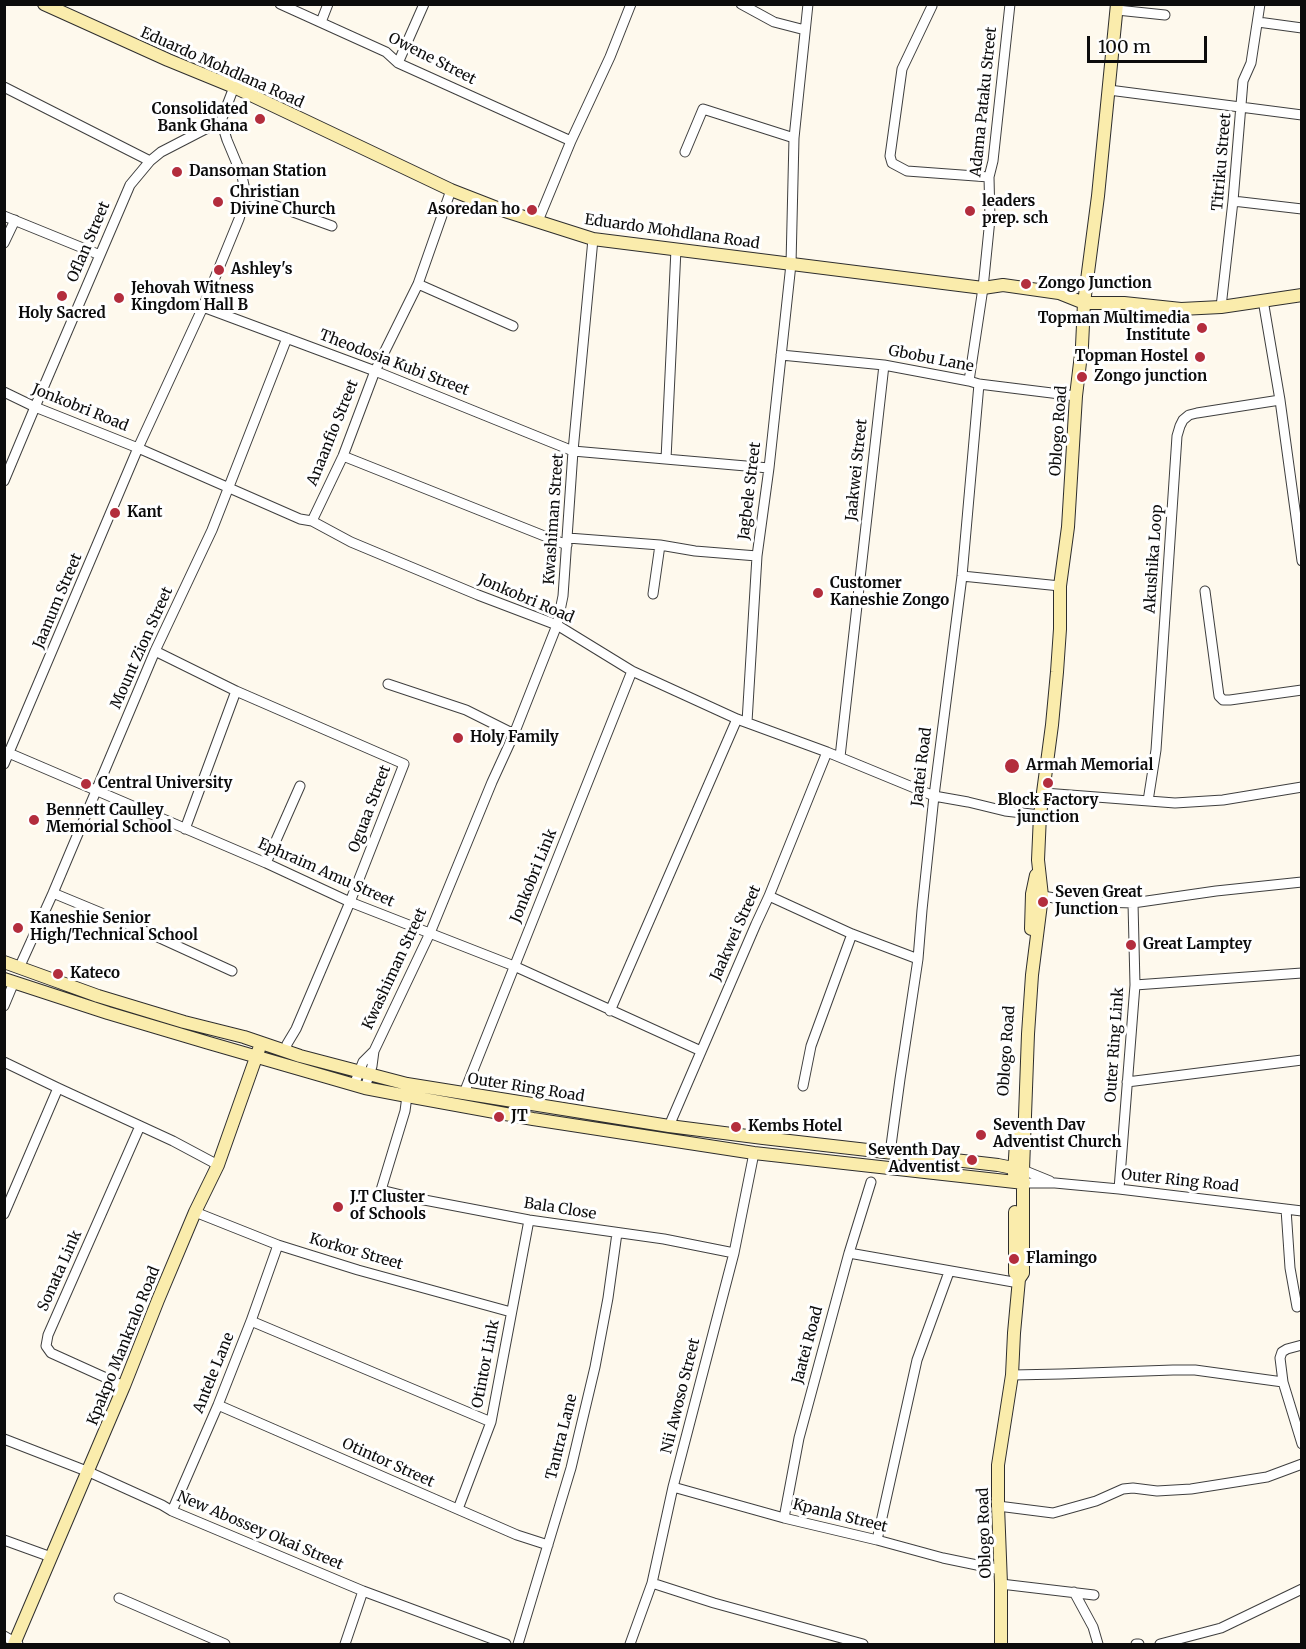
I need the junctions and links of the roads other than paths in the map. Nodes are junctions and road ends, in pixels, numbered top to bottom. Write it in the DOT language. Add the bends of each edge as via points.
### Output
graph roads {
  1 [pos="280,4"];
  2 [pos="328,4"];
  3 [pos="424,4"];
  4 [pos="631,4"];
  5 [pos="741,4"];
  6 [pos="808,4"];
  7 [pos="1010,4"];
  8 [pos="1260,4"];
  9 [pos="50,6"];
  10 [pos="932,6"];
  11 [pos="1117,7"];
  12 [pos="1165,15"];
  13 [pos="321,22"];
  14 [pos="1258,22"];
  15 [pos="1302,28"];
  16 [pos="805,30"];
  17 [pos="398,63"];
  18 [pos="4,87"];
  19 [pos="234,87"];
  20 [pos="1109,90"];
  21 [pos="1242,107"];
  22 [pos="1302,115"];
  23 [pos="221,122"];
  24 [pos="794,138"];
  25 [pos="571,141"];
  26 [pos="685,152"];
  27 [pos="150,161"];
  28 [pos="989,177"];
  29 [pos="451,190"];
  30 [pos="246,195"];
  31 [pos="1233,201"];
  32 [pos="1302,209"];
  33 [pos="4,216"];
  34 [pos="15,220"];
  35 [pos="538,221"];
  36 [pos="332,226"];
  37 [pos="592,239"];
  38 [pos="4,243"];
  39 [pos="676,249"];
  40 [pos="100,255"];
  41 [pos="791,264"];
  42 [pos="418,284"];
  43 [pos="983,288"];
  44 [pos="1302,295"];
  45 [pos="1263,300"];
  46 [pos="1084,303"];
  47 [pos="203,307"];
  48 [pos="1221,307"];
  49 [pos="513,326"];
  50 [pos="287,338"];
  51 [pos="781,355"];
  52 [pos="884,365"];
  53 [pos="375,371"];
  54 [pos="974,382"];
  55 [pos="4,392"];
  56 [pos="1076,396"];
  57 [pos="1280,400"];
  58 [pos="35,407"];
  59 [pos="138,448"];
  60 [pos="573,451"];
  61 [pos="343,456"];
  62 [pos="666,459"];
  63 [pos="769,468"];
  64 [pos="4,482"];
  65 [pos="229,487"];
  66 [pos="312,521"];
  67 [pos="568,542"];
  68 [pos="660,546"];
  69 [pos="1301,555"];
  70 [pos="757,556"];
  71 [pos="962,576"];
  72 [pos="1060,586"];
  73 [pos="1205,591"];
  74 [pos="653,594"];
  75 [pos="557,625"];
  76 [pos="155,651"];
  77 [pos="632,671"];
  78 [pos="388,684"];
  79 [pos="1302,690"];
  80 [pos="236,691"];
  81 [pos="742,721"];
  82 [pos="514,734"];
  83 [pos="7,752"];
  84 [pos="827,752"];
  85 [pos="840,757"];
  86 [pos="4,764"];
  87 [pos="300,786"];
  88 [pos="1302,787"];
  89 [pos="96,791"];
  90 [pos="1044,793"];
  91 [pos="933,796"];
  92 [pos="1148,801"];
  93 [pos="1040,815"];
  94 [pos="185,830"];
  95 [pos="266,863"];
  96 [pos="1302,882"];
  97 [pos="53,893"];
  98 [pos="1037,895"];
  99 [pos="770,896"];
  100 [pos="350,902"];
  101 [pos="1133,903"];
  102 [pos="430,933"];
  103 [pos="852,934"];
  104 [pos="918,959"];
  105 [pos="4,962"];
  106 [pos="514,966"];
  107 [pos="19,968"];
  108 [pos="232,971"];
  109 [pos="1302,973"];
  110 [pos="9,980"];
  111 [pos="1135,985"];
  112 [pos="4,1006"];
  113 [pos="610,1011"];
  114 [pos="261,1043"];
  115 [pos="701,1051"];
  116 [pos="286,1052"];
  117 [pos="257,1057"];
  118 [pos="1302,1060"];
  119 [pos="4,1062"];
  120 [pos="364,1073"];
  121 [pos="1127,1082"];
  122 [pos="359,1086"];
  123 [pos="803,1086"];
  124 [pos="58,1088"];
  125 [pos="464,1093"];
  126 [pos="407,1096"];
  127 [pos="669,1125"];
  128 [pos="140,1126"];
  129 [pos="754,1153"];
  130 [pos="890,1153"];
  131 [pos="218,1165"];
  132 [pos="1019,1176"];
  133 [pos="871,1182"];
  134 [pos="1119,1189"];
  135 [pos="1286,1209"];
  136 [pos="1302,1211"];
  137 [pos="195,1212"];
  138 [pos="4,1214"];
  139 [pos="529,1220"];
  140 [pos="617,1233"];
  141 [pos="278,1245"];
  142 [pos="734,1253"];
  143 [pos="849,1253"];
  144 [pos="949,1272"];
  145 [pos="1019,1281"];
  146 [pos="1297,1307"];
  147 [pos="511,1312"];
  148 [pos="251,1321"];
  149 [pos="1302,1345"];
  150 [pos="1012,1375"];
  151 [pos="1283,1382"];
  152 [pos="124,1386"];
  153 [pos="218,1405"];
  154 [pos="490,1422"];
  155 [pos="4,1439"];
  156 [pos="1302,1444"];
  157 [pos="1302,1464"];
  158 [pos="89,1472"];
  159 [pos="673,1487"];
  160 [pos="998,1506"];
  161 [pos="458,1509"];
  162 [pos="172,1511"];
  163 [pos="784,1518"];
  164 [pos="4,1540"];
  165 [pos="877,1540"];
  166 [pos="548,1545"];
  167 [pos="51,1557"];
  168 [pos="1001,1570"];
  169 [pos="652,1583"];
  170 [pos="1001,1584"];
  171 [pos="1302,1588"];
  172 [pos="363,1591"];
  173 [pos="1074,1592"];
  174 [pos="1094,1595"];
  175 [pos="118,1598"];
  176 [pos="13,1642"];
  177 [pos="225,1644"];
  178 [pos="345,1644"];
  179 [pos="506,1644"];
  180 [pos="518,1644"];
  181 [pos="630,1644"];
  182 [pos="863,1644"];
  183 [pos="1001,1644"];
  184 [pos="1098,1644"];
  185 [pos="1160,1644"];
  1 -- 13 [label="street, Owene Street"];
  2 -- 13 [label="street"];
  3 -- 17 [label="street"];
  4 -- 25 [label="street"];
  5 -- 16 [label="street" via="774,22"];
  6 -- 16 [label="street, Jagbele Street"];
  7 -- 28 [label="street, Adama Pataku Street"];
  8 -- 14 [label="street, Titriku Street"];
  9 -- 19 [label="main road, Eduardo Mohdlana Road"];
  10 -- 28 [label="street" via="902,69 892,163 907,171"];
  11 -- 12 [label="street"];
  11 -- 20 [label="main road, Oblogo Road"];
  13 -- 17 [label="street, Owene Street" via="386,52"];
  14 -- 15 [label="street"];
  14 -- 21 [label="street, Titriku Street" via="1251,63 1243,81"];
  16 -- 24 [label="street, Jagbele Street"];
  17 -- 25 [label="street, Owene Street"];
  18 -- 27 [label="street"];
  19 -- 23 [label="street"];
  19 -- 29 [label="main road, Eduardo Mohdlana Road"];
  20 -- 21 [label="street"];
  20 -- 46 [label="main road, Oblogo Road"];
  21 -- 22 [label="street"];
  21 -- 31 [label="street, Titriku Street"];
  23 -- 27 [label="street, Oflan Street"];
  23 -- 30 [label="street"];
  24 -- 26 [label="street" via="703,109"];
  24 -- 41 [label="street, Jagbele Street"];
  25 -- 35 [label="street"];
  27 -- 40 [label="street, Oflan Street" via="130,185"];
  28 -- 43 [label="street, Adama Pataku Street" via="990,219"];
  29 -- 35 [label="main road, Eduardo Mohdlana Road"];
  29 -- 42 [label="street, Anaanfio Street"];
  30 -- 36 [label="street"];
  30 -- 47 [label="street, Jaanum Street"];
  31 -- 32 [label="street"];
  31 -- 48 [label="street, Titriku Street"];
  33 -- 34 [label="street"];
  34 -- 38 [label="street"];
  34 -- 40 [label="street"];
  35 -- 37 [label="main road, Eduardo Mohdlana Road"];
  37 -- 39 [label="main road, Eduardo Mohdlana Road"];
  37 -- 60 [label="street, Kwashiman Street"];
  39 -- 41 [label="main road, Eduardo Mohdlana Road"];
  39 -- 62 [label="street"];
  40 -- 58 [label="street, Oflan Street"];
  41 -- 43 [label="main road, Eduardo Mohdlana Road"];
  41 -- 51 [label="street, Jagbele Street"];
  42 -- 49 [label="street"];
  42 -- 53 [label="street, Anaanfio Street"];
  43 -- 46 [label="main road, Eduardo Mohdlana Road" via="1003,285 1059,293"];
  43 -- 54 [label="street, Adama Pataku Street"];
  44 -- 45 [label="main road, Eduardo Mohdlana Road"];
  45 -- 48 [label="main road, Eduardo Mohdlana Road"];
  45 -- 57 [label="street"];
  46 -- 48 [label="main road, Eduardo Mohdlana Road" via="1181,309"];
  46 -- 56 [label="main road, Oblogo Road"];
  47 -- 50 [label="street, Theodosia Kubi Street"];
  47 -- 59 [label="street, Jaanum Street"];
  50 -- 53 [label="street, Theodosia Kubi Street"];
  50 -- 65 [label="street, Mount Zion Street"];
  51 -- 52 [label="street, Gbobu Lane"];
  51 -- 63 [label="street, Jagbele Street"];
  52 -- 54 [label="street, Gbobu Lane"];
  52 -- 85 [label="street, Jaakwei Street"];
  53 -- 60 [label="street, Theodosia Kubi Street"];
  53 -- 61 [label="street, Anaanfio Street"];
  54 -- 56 [label="street, Gbobu Lane"];
  54 -- 71 [label="street, Jaatei Road"];
  55 -- 58 [label="street, Jonkobri Road"];
  56 -- 72 [label="main road, Oblogo Road" via="1068,527"];
  57 -- 69 [label="street"];
  57 -- 92 [label="street, Akushika Loop" via="1197,413 1180,426 1156,750"];
  58 -- 59 [label="street, Jonkobri Road"];
  58 -- 64 [label="street, Oflan Street"];
  59 -- 65 [label="street, Jonkobri Road"];
  59 -- 83 [label="street, Jaanum Street"];
  60 -- 62 [label="street, Theodosia Kubi Street"];
  60 -- 67 [label="street, Kwashiman Street"];
  61 -- 66 [label="street, Anaanfio Street"];
  61 -- 67 [label="street"];
  62 -- 63 [label="street, Theodosia Kubi Street"];
  63 -- 70 [label="street, Jagbele Street"];
  65 -- 66 [label="street, Jonkobri Road"];
  65 -- 76 [label="street, Mount Zion Street"];
  66 -- 75 [label="street, Jonkobri Road" via="351,542"];
  67 -- 68 [label="street"];
  67 -- 75 [label="street, Kwashiman Street"];
  68 -- 70 [label="street"];
  68 -- 74 [label="street"];
  70 -- 81 [label="street, Jagbele Street"];
  71 -- 72 [label="street"];
  71 -- 91 [label="street, Jaatei Road"];
  72 -- 90 [label="main road, Oblogo Road" via="1059,650"];
  73 -- 79 [label="street" via="1222,700"];
  75 -- 77 [label="street, Jonkobri Road"];
  75 -- 82 [label="street, Kwashiman Street"];
  76 -- 80 [label="street, Oguaa Street"];
  76 -- 89 [label="street, Mount Zion Street"];
  77 -- 81 [label="street, Jonkobri Road"];
  77 -- 106 [label="street, Jonkobri Link"];
  78 -- 82 [label="street" via="466,710"];
  80 -- 94 [label="street"];
  80 -- 100 [label="street, Oguaa Street" via="404,764"];
  81 -- 84 [label="street, Jonkobri Road"];
  81 -- 113 [label="street, Jagbele Street"];
  82 -- 102 [label="street, Kwashiman Street"];
  83 -- 86 [label="street, Jaanum Street"];
  83 -- 89 [label="street, Ephraim Amu Street"];
  84 -- 85 [label="street, Jonkobri Road"];
  84 -- 99 [label="street, Jaakwei Street"];
  85 -- 91 [label="street, Jonkobri Road"];
  87 -- 95 [label="street"];
  88 -- 92 [label="street" via="1213,801"];
  89 -- 94 [label="street, Ephraim Amu Street"];
  89 -- 97 [label="street, Mount Zion Street"];
  90 -- 92 [label="street"];
  90 -- 93 [label="main road, Oblogo Road"];
  91 -- 93 [label="street, Jonkobri Road" via="1005,812"];
  91 -- 104 [label="street, Jaatei Road"];
  93 -- 98 [label="main road, Oblogo Road"];
  94 -- 95 [label="street, Ephraim Amu Street"];
  95 -- 100 [label="street, Ephraim Amu Street"];
  96 -- 101 [label="street"];
  97 -- 107 [label="street, Mount Zion Street"];
  97 -- 108 [label="street"];
  98 -- 101 [label="street"];
  98 -- 132 [label="main road, Oblogo Road"];
  99 -- 103 [label="street"];
  99 -- 115 [label="street, Jaakwei Street"];
  100 -- 102 [label="street, Ephraim Amu Street"];
  100 -- 116 [label="street, Oguaa Street"];
  101 -- 111 [label="street, Outer Ring Link"];
  102 -- 106 [label="street, Ephraim Amu Street"];
  102 -- 120 [label="street, Kwashiman Street" via="374,1051 372,1066"];
  103 -- 104 [label="street"];
  103 -- 123 [label="street" via="811,1046"];
  104 -- 130 [label="street, Jaatei Road"];
  105 -- 107 [label="main road, Outer Ring Road"];
  106 -- 113 [label="street, Ephraim Amu Street"];
  106 -- 125 [label="street, Jonkobri Link"];
  107 -- 114 [label="main road, Outer Ring Road" via="98,996"];
  109 -- 111 [label="street"];
  110 -- 112 [label="street"];
  110 -- 117 [label="main road, Outer Ring Road"];
  111 -- 121 [label="street, Outer Ring Link"];
  113 -- 115 [label="street, Ephraim Amu Street"];
  114 -- 116 [label="main road, Outer Ring Road"];
  114 -- 117 [label="main road, Kpakpo Mankralo Road"];
  115 -- 127 [label="street, Jaakwei Street"];
  116 -- 120 [label="main road, Outer Ring Road"];
  117 -- 122 [label="main road, Outer Ring Road"];
  117 -- 131 [label="main road, Kpakpo Mankralo Road"];
  118 -- 121 [label="street"];
  119 -- 124 [label="street"];
  120 -- 122 [label="street, Kwashiman Street"];
  120 -- 125 [label="main road, Outer Ring Road"];
  121 -- 134 [label="street, Outer Ring Link"];
  122 -- 126 [label="main road, Outer Ring Road"];
  124 -- 128 [label="street"];
  124 -- 138 [label="street"];
  125 -- 127 [label="main road, Outer Ring Road"];
  126 -- 129 [label="main road, Outer Ring Road"];
  126 -- 139 [label="street, Bala Close" via="381,1190"];
  127 -- 130 [label="main road, Outer Ring Road"];
  128 -- 131 [label="street"];
  128 -- 152 [label="street, Sonata Link" via="46,1346 51,1353"];
  129 -- 132 [label="main road, Outer Ring Road"];
  129 -- 142 [label="street, Nii Awoso Street"];
  130 -- 132 [label="main road, Outer Ring Road"];
  131 -- 137 [label="main road, Kpakpo Mankralo Road"];
  132 -- 134 [label="street, Outer Ring Road"];
  132 -- 145 [label="main road, Oblogo Road" via="1023,1273"];
  133 -- 143 [label="street, Jaatei Road"];
  134 -- 135 [label="street, Outer Ring Road"];
  135 -- 136 [label="street, Outer Ring Road"];
  135 -- 146 [label="street"];
  137 -- 141 [label="street, Korkor Street"];
  137 -- 152 [label="main road, Kpakpo Mankralo Road"];
  139 -- 140 [label="street, Bala Close"];
  139 -- 147 [label="street, Otintor Link"];
  140 -- 142 [label="street, Bala Close"];
  140 -- 166 [label="street, Tantra Lane" via="595,1367"];
  141 -- 147 [label="street, Korkor Street"];
  141 -- 148 [label="street, Antele Lane"];
  142 -- 159 [label="street, Nii Awoso Street"];
  143 -- 144 [label="street"];
  143 -- 163 [label="street, Jaatei Road" via="799,1438"];
  144 -- 145 [label="street"];
  144 -- 165 [label="street" via="917,1360"];
  145 -- 150 [label="main road, Oblogo Road"];
  147 -- 154 [label="street, Otintor Link"];
  148 -- 153 [label="street, Antele Lane"];
  148 -- 154 [label="street"];
  149 -- 151 [label="street" via="1282,1352"];
  150 -- 151 [label="street" via="1195,1370"];
  150 -- 160 [label="main road, Oblogo Road" via="998,1465"];
  151 -- 156 [label="street"];
  152 -- 158 [label="main road, Kpakpo Mankralo Road"];
  153 -- 161 [label="street, Otintor Street"];
  153 -- 162 [label="street, Antele Lane"];
  154 -- 161 [label="street, Otintor Link"];
  155 -- 158 [label="street, New Abossey Okai Street"];
  157 -- 160 [label="street" via="1267,1478 1191,1490 1123,1489 1053,1513"];
  158 -- 162 [label="street, New Abossey Okai Street"];
  158 -- 167 [label="main road, Kpakpo Mankralo Road"];
  159 -- 163 [label="street, Kpanla Street"];
  159 -- 169 [label="street, Nii Awoso Street"];
  160 -- 168 [label="main road, Oblogo Road"];
  161 -- 166 [label="street, Otintor Street"];
  162 -- 172 [label="street, New Abossey Okai Street"];
  163 -- 165 [label="street, Kpanla Street"];
  164 -- 167 [label="street"];
  165 -- 168 [label="street, Kpanla Street"];
  166 -- 180 [label="street, Tantra Lane"];
  167 -- 176 [label="main road, Kpakpo Mankralo Road"];
  168 -- 170 [label="main road, Oblogo Road"];
  169 -- 181 [label="street, Nii Awoso Street"];
  169 -- 182 [label="street"];
  170 -- 173 [label="street"];
  170 -- 183 [label="main road, Oblogo Road"];
  171 -- 185 [label="street" via="1221,1628"];
  172 -- 178 [label="street"];
  172 -- 179 [label="street, New Abossey Okai Street"];
  173 -- 174 [label="street"];
  173 -- 184 [label="street"];
  175 -- 177 [label="street"];
}
